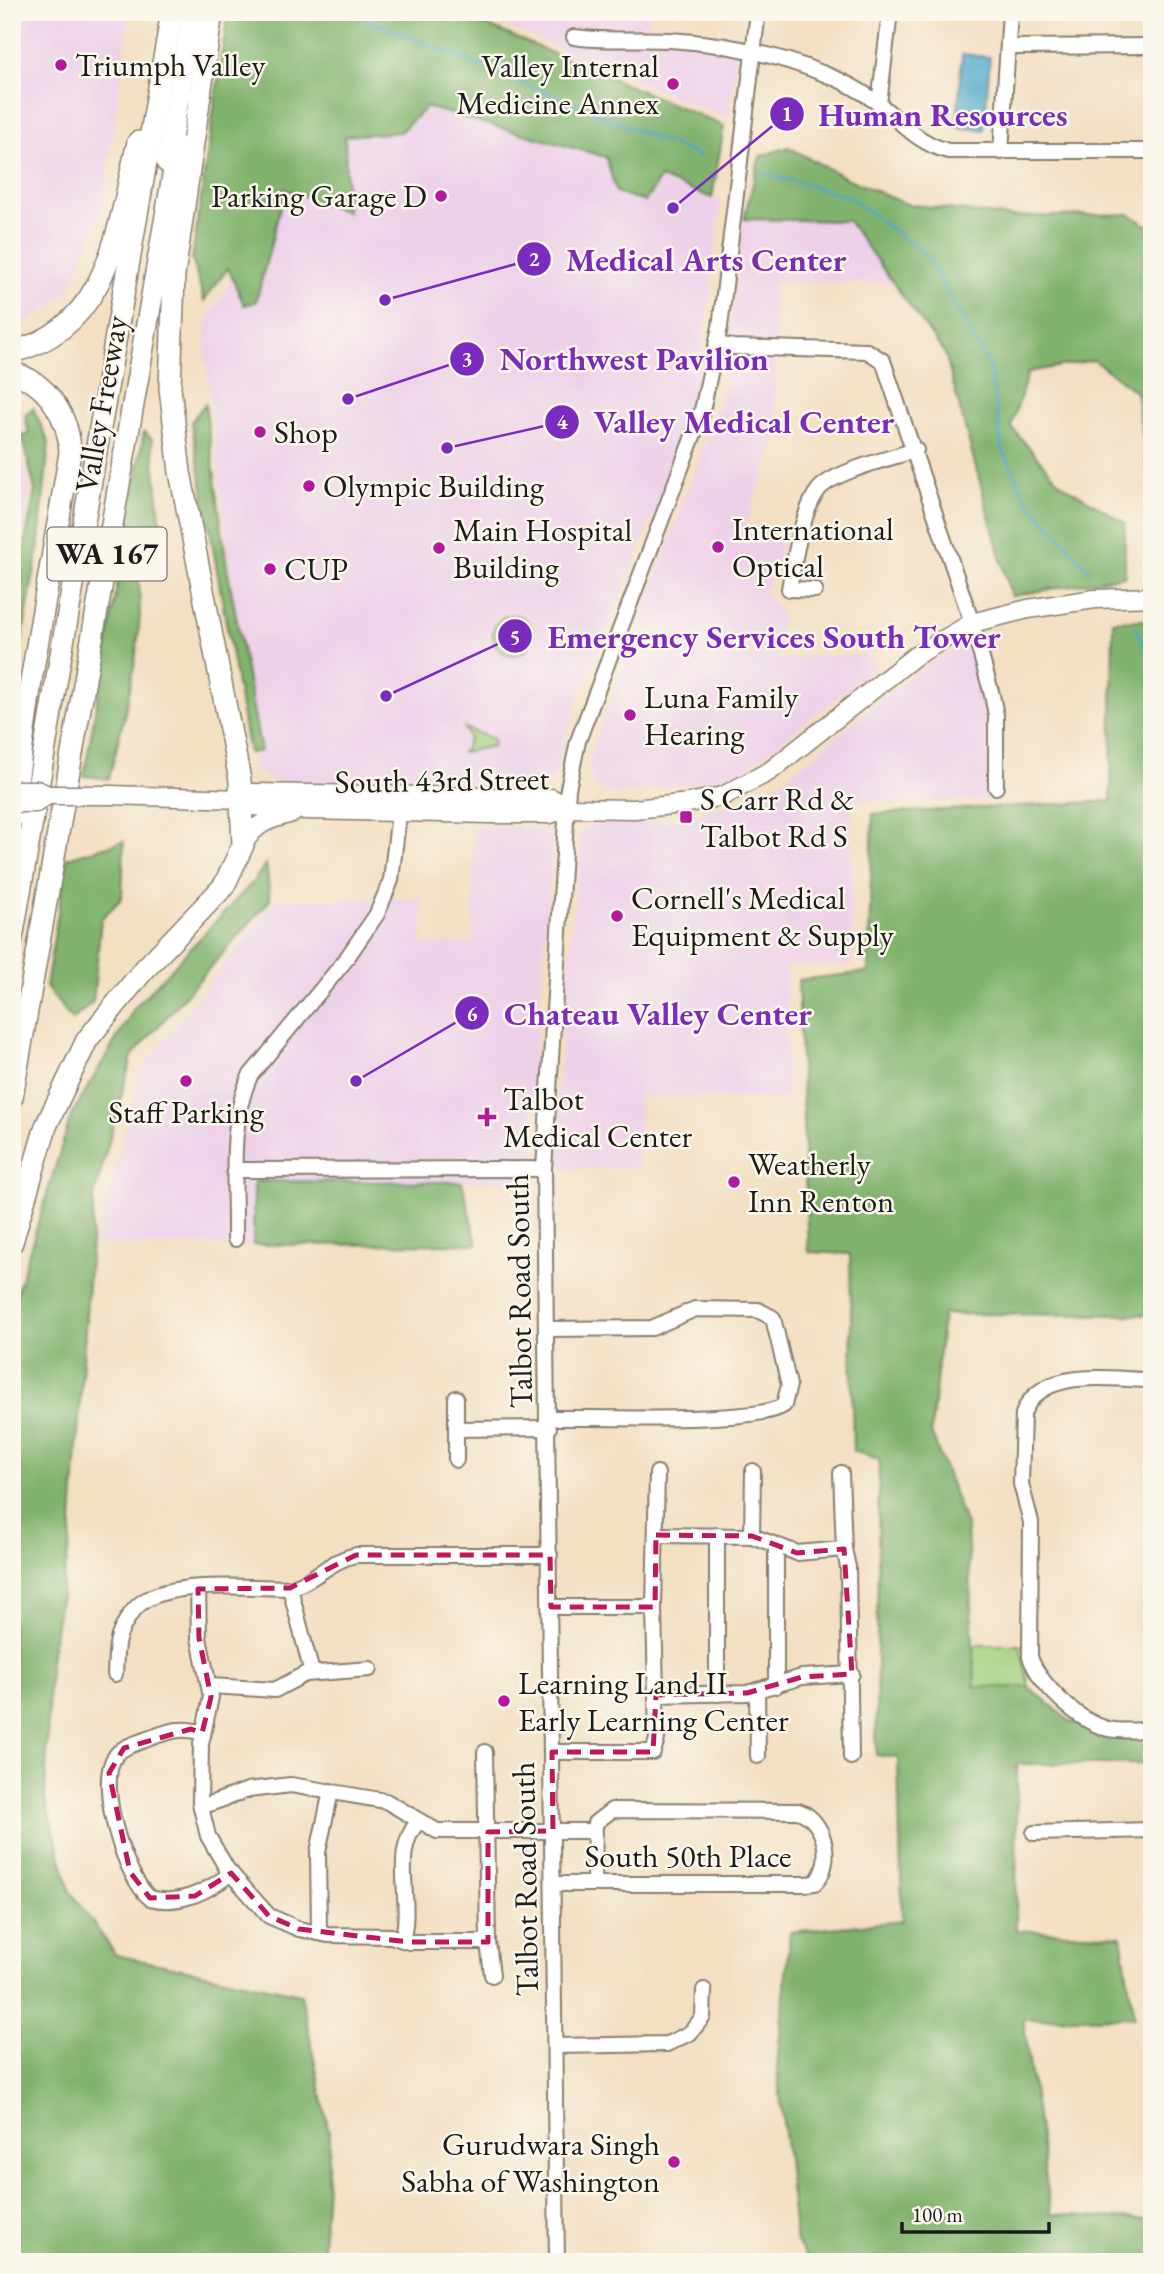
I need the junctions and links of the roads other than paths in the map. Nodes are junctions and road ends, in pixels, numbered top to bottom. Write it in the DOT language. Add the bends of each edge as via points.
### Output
graph roads {
  1 [pos="162,12"];
  2 [pos="172,12"];
  3 [pos="193,12"];
  4 [pos="202,12"];
  5 [pos="212,12"];
  6 [pos="758,12"];
  7 [pos="890,12"];
  8 [pos="1010,12"];
  9 [pos="574,37"];
  10 [pos="1152,46"];
  11 [pos="1008,47"];
  12 [pos="753,53"];
  13 [pos="879,104"];
  14 [pos="1152,151"];
  15 [pos="1001,152"];
  16 [pos="717,344"];
  17 [pos="12,352"];
  18 [pos="12,373"];
  19 [pos="916,450"];
  20 [pos="815,590"];
  21 [pos="1152,597"];
  22 [pos="972,623"];
  23 [pos="996,787"];
  24 [pos="12,790"];
  25 [pos="48,795"];
  26 [pos="243,799"];
  27 [pos="12,803"];
  28 [pos="567,808"];
  29 [pos="306,810"];
  30 [pos="399,813"];
  31 [pos="12,818"];
  32 [pos="243,845"];
  33 [pos="12,938"];
  34 [pos="12,1050"];
  35 [pos="12,1097"];
  36 [pos="237,1170"];
  37 [pos="544,1170"];
  38 [pos="235,1239"];
  39 [pos="12,1242"];
  40 [pos="548,1329"];
  41 [pos="1152,1380"];
  42 [pos="456,1398"];
  43 [pos="549,1423"];
  44 [pos="456,1429"];
  45 [pos="456,1460"];
  46 [pos="753,1471"];
  47 [pos="841,1473"];
  48 [pos="657,1474"];
  49 [pos="656,1535"];
  50 [pos="717,1535"];
  51 [pos="751,1536"];
  52 [pos="776,1547"];
  53 [pos="844,1549"];
  54 [pos="550,1555"];
  55 [pos="290,1588"];
  56 [pos="198,1589"];
  57 [pos="551,1606"];
  58 [pos="654,1607"];
  59 [pos="369,1669"];
  60 [pos="312,1673"];
  61 [pos="115,1674"];
  62 [pos="852,1674"];
  63 [pos="211,1686"];
  64 [pos="776,1686"];
  65 [pos="757,1691"];
  66 [pos="717,1694"];
  67 [pos="656,1695"];
  68 [pos="1152,1730"];
  69 [pos="202,1733"];
  70 [pos="485,1752"];
  71 [pos="552,1752"];
  72 [pos="758,1756"];
  73 [pos="851,1757"];
  74 [pos="331,1791"];
  75 [pos="201,1807"];
  76 [pos="418,1822"];
  77 [pos="1152,1830"];
  78 [pos="553,1831"];
  79 [pos="593,1831"];
  80 [pos="488,1832"];
  81 [pos="1034,1833"];
  82 [pos="231,1873"];
  83 [pos="553,1884"];
  84 [pos="594,1884"];
  85 [pos="319,1933"];
  86 [pos="402,1940"];
  87 [pos="488,1942"];
  88 [pos="492,1975"];
  89 [pos="704,1990"];
  90 [pos="555,2046"];
  91 [pos="557,2262"];
  1 -- 17 [label="highway" via="139,134 110,256 99,282 85,308 61,332"];
  2 -- 33 [label="highway, Valley Freeway / WA 167"];
  3 -- 34 [label="highway"];
  4 -- 35 [label="highway, Valley Freeway / WA 167"];
  5 -- 26 [label="highway" via="174,275 170,388 180,472"];
  6 -- 12 [label="street, Talbot Road South"];
  7 -- 13 [label="street"];
  8 -- 11 [label="street"];
  9 -- 12 [label="street" via="608,42 704,42"];
  10 -- 11 [label="street"];
  11 -- 15 [label="street"];
  12 -- 13 [label="street" via="822,73"];
  12 -- 16 [label="street, Talbot Road South"];
  13 -- 15 [label="street" via="932,147 965,153"];
  14 -- 15 [label="street"];
  16 -- 19 [label="street" via="867,351 879,357"];
  16 -- 28 [label="street, Talbot Road South" via="695,435 578,741"];
  18 -- 31 [label="highway" via="29,380 54,402 70,439"];
  19 -- 20 [label="street" via="832,479 820,488 812,502 789,589"];
  19 -- 22 [label="street"];
  21 -- 22 [label="main road" via="1028,608"];
  22 -- 23 [label="street" via="996,716"];
  22 -- 28 [label="main road" via="915,656 770,771 723,796 657,808"];
  24 -- 25 [label="main road, South 43rd Street, bridge"];
  25 -- 26 [label="main road, South 43rd Street, bridge"];
  25 -- 27 [label="main road, South 43rd Street, bridge" via="36,803"];
  26 -- 28 [label="main road, South 43rd Street" via="252,793 551,798"];
  26 -- 29 [label="main road, South 43rd Street" via="252,806"];
  26 -- 32 [label="highway"];
  28 -- 30 [label="main road, South 43rd Street" via="550,814"];
  28 -- 37 [label="street, Talbot Road South"];
  29 -- 30 [label="main road, South 43rd Street"];
  29 -- 32 [label="main road" via="265,821 250,831"];
  30 -- 36 [label="street" via="391,880 377,914 244,1088"];
  32 -- 39 [label="highway" via="224,886 142,972 87,1040 46,1126"];
  36 -- 37 [label="street"];
  36 -- 38 [label="street"];
  37 -- 40 [label="street, Talbot Road South"];
  40 -- 43 [label="street, Talbot Road South"];
  40 -- 43 [label="street" via="652,1328 695,1309 758,1310 774,1318 788,1396 784,1405 771,1412"];
  41 -- 68 [label="street" via="1063,1381 1037,1392 1023,1414 1021,1484 1031,1522 1030,1657 1043,1684 1093,1723 1114,1730"];
  42 -- 44 [label="street"];
  43 -- 44 [label="street"];
  43 -- 54 [label="street, Talbot Road South"];
  44 -- 45 [label="street"];
  46 -- 51 [label="street"];
  47 -- 53 [label="street"];
  48 -- 49 [label="street"];
  49 -- 50 [label="street"];
  49 -- 58 [label="street"];
  50 -- 51 [label="street"];
  50 -- 66 [label="street"];
  51 -- 52 [label="street"];
  52 -- 53 [label="street" via="797,1553"];
  52 -- 64 [label="street"];
  53 -- 62 [label="street" via="848,1667"];
  54 -- 55 [label="street" via="355,1555"];
  54 -- 57 [label="street, Talbot Road South"];
  55 -- 56 [label="street"];
  55 -- 60 [label="street"];
  56 -- 61 [label="street" via="159,1595 135,1609 118,1638"];
  56 -- 63 [label="street" via="199,1638"];
  57 -- 58 [label="street"];
  57 -- 71 [label="street, Talbot Road South"];
  58 -- 67 [label="street"];
  59 -- 60 [label="street"];
  60 -- 63 [label="street" via="275,1690"];
  62 -- 64 [label="street" via="819,1674"];
  62 -- 73 [label="street"];
  63 -- 69 [label="street"];
  64 -- 65 [label="street"];
  65 -- 66 [label="street"];
  65 -- 72 [label="street"];
  66 -- 67 [label="street"];
  67 -- 71 [label="street" via="653,1752"];
  69 -- 75 [label="street"];
  69 -- 82 [label="street" via="172,1730 124,1748 114,1757 109,1773 110,1798 130,1872 150,1898 195,1896"];
  70 -- 80 [label="street"];
  71 -- 78 [label="street, Talbot Road South"];
  74 -- 75 [label="street" via="263,1786"];
  74 -- 76 [label="street" via="386,1801"];
  74 -- 85 [label="street" via="318,1852"];
  75 -- 82 [label="street" via="208,1836"];
  76 -- 80 [label="street" via="437,1830"];
  76 -- 86 [label="street" via="405,1846 407,1926"];
  77 -- 81 [label="street"];
  78 -- 79 [label="street"];
  78 -- 80 [label="street"];
  78 -- 83 [label="street, Talbot Road South"];
  79 -- 84 [label="street"];
  79 -- 84 [label="street, South 50th Place" via="599,1816 612,1810 798,1811 814,1818 823,1832 824,1869 815,1883 806,1885"];
  80 -- 87 [label="street"];
  82 -- 85 [label="street" via="269,1916"];
  83 -- 84 [label="street, South 50th Place"];
  83 -- 90 [label="street, Talbot Road South"];
  85 -- 86 [label="street"];
  86 -- 87 [label="street"];
  87 -- 88 [label="street"];
  89 -- 90 [label="street" via="704,2017 681,2039 655,2045"];
  90 -- 91 [label="street, Talbot Road South"];
}
